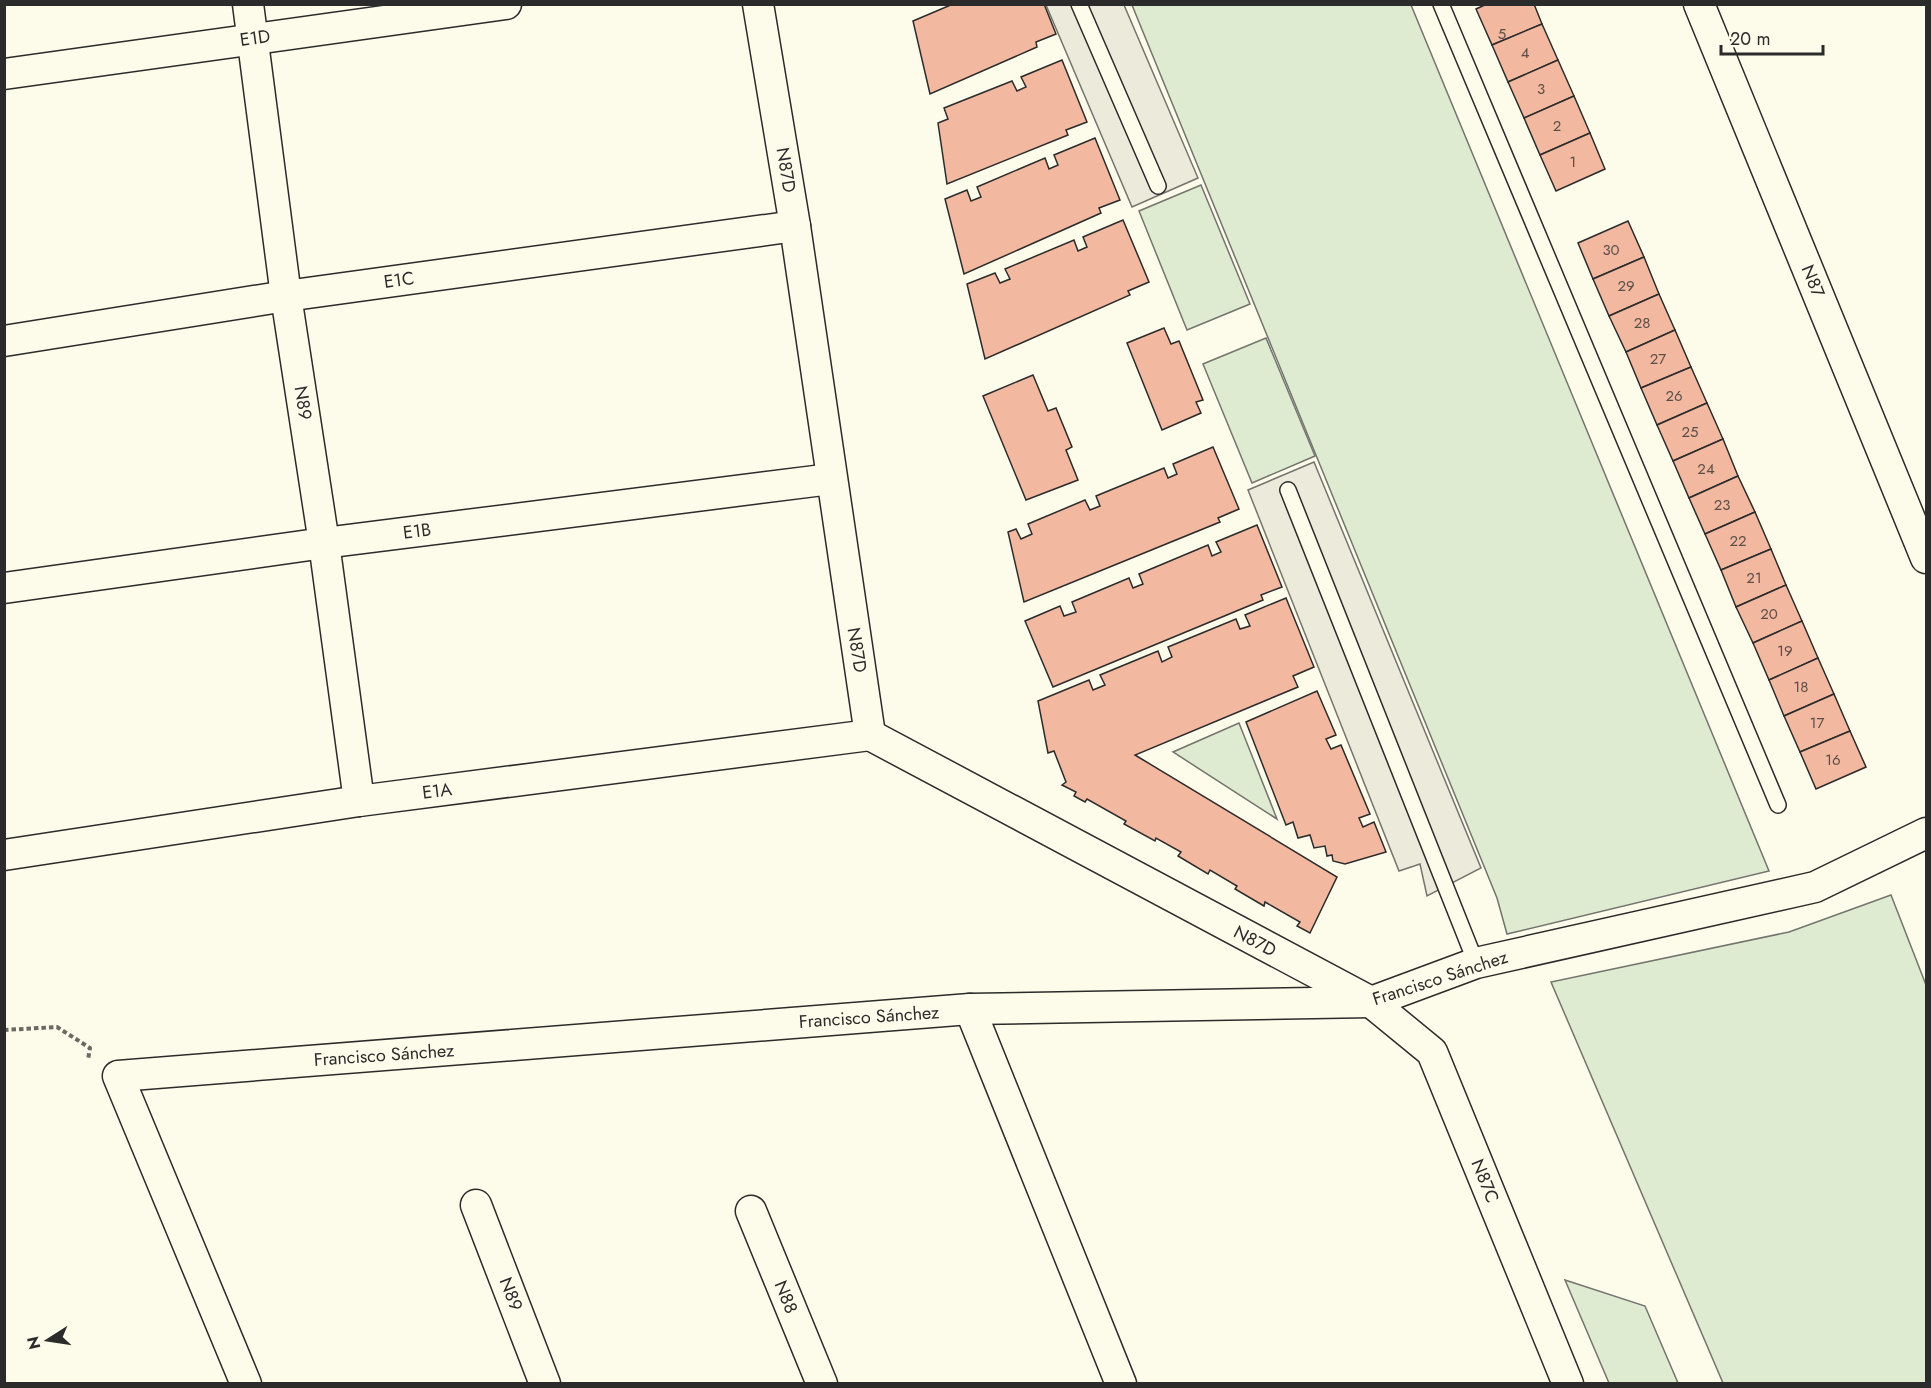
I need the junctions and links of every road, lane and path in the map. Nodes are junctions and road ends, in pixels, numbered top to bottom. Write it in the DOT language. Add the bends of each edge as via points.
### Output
graph roads {
  1 [pos="248,4"];
  2 [pos="506,4"];
  3 [pos="758,4"];
  4 [pos="1079,4"];
  5 [pos="1441,4"];
  6 [pos="1699,4"];
  7 [pos="253,38"];
  8 [pos="4,74"];
  9 [pos="1158,186"];
  10 [pos="795,226"];
  11 [pos="286,296"];
  12 [pos="4,341"];
  13 [pos="831,479"];
  14 [pos="1288,490"];
  15 [pos="324,543"];
  16 [pos="1926,558"];
  17 [pos="4,588"];
  18 [pos="870,735"];
  19 [pos="358,801"];
  20 [pos="1778,805"];
  21 [pos="1926,833"];
  22 [pos="4,855"];
  23 [pos="1476,963"];
  24 [pos="1371,1002"];
  25 [pos="970,1009"];
  26 [pos="4,1030"];
  27 [pos="118,1076"];
  28 [pos="476,1205"];
  29 [pos="750,1211"];
  30 [pos="246,1383"];
  31 [pos="545,1383"];
  32 [pos="822,1383"];
  33 [pos="1121,1383"];
  34 [pos="1568,1383"];
  1 -- 7 [label="street, N89"];
  2 -- 7 [label="street, E1D"];
  3 -- 10 [label="street, N87D"];
  4 -- 9 [label="lane"];
  5 -- 20 [label="lane"];
  6 -- 16 [label="street, N87"];
  7 -- 8 [label="street, E1D"];
  7 -- 11 [label="street, N89"];
  10 -- 11 [label="street, E1C"];
  10 -- 13 [label="street, N87D"];
  11 -- 12 [label="street, E1C"];
  11 -- 15 [label="street, N89"];
  13 -- 15 [label="street, E1B"];
  13 -- 18 [label="street, N87D"];
  14 -- 23 [label="lane"];
  15 -- 17 [label="street, E1B"];
  15 -- 19 [label="street, N89"];
  18 -- 19 [label="street, E1A"];
  18 -- 24 [label="street, N87D"];
  19 -- 22 [label="street, E1A"];
  21 -- 23 [label="street, Francisco Sánchez" via="1815,886"];
  23 -- 24 [label="street, Francisco Sánchez"];
  24 -- 25 [label="street, Francisco Sánchez"];
  24 -- 34 [label="street, N87C" via="1432,1052"];
  25 -- 27 [label="street, Francisco Sánchez"];
  25 -- 33 [label="street"];
  26 -- 27 [label="path" via="57,1027 90,1048 86,1083"];
  27 -- 30 [label="street"];
  28 -- 31 [label="street, N89"];
  29 -- 32 [label="street, N88"];
}
